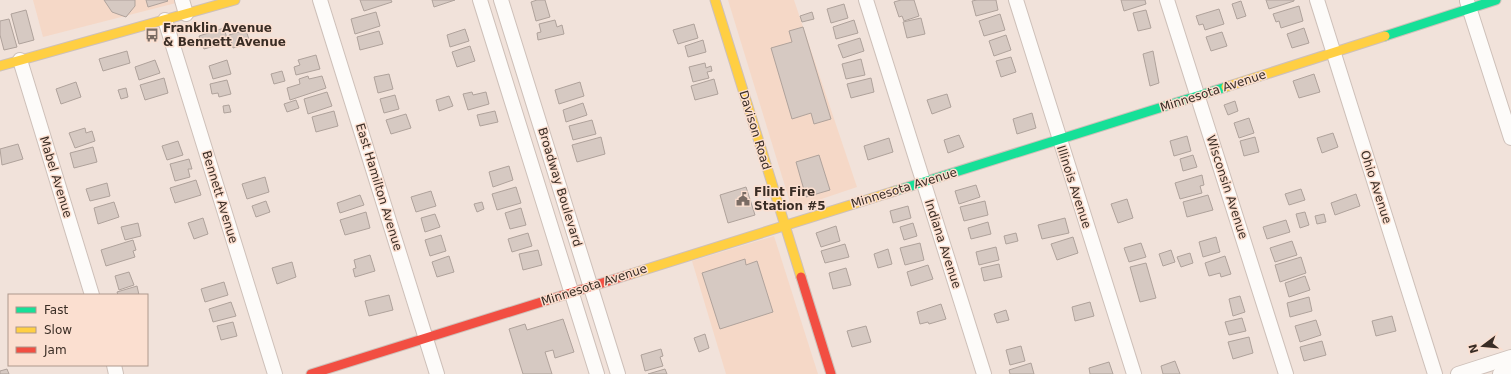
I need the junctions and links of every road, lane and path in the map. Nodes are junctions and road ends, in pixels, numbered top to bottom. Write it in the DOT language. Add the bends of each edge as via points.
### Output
graph roads {
  1 [pos="182,0"];
  2 [pos="235,0"];
  3 [pos="320,0"];
  4 [pos="480,0"];
  5 [pos="501,0"];
  6 [pos="866,0"];
  7 [pos="1016,0"];
  8 [pos="1167,0"];
  9 [pos="1317,0"];
  10 [pos="1496,0"];
  11 [pos="716,1"];
  12 [pos="1468,4"];
  13 [pos="186,14"];
  14 [pos="166,20"];
  15 [pos="1333,52"];
  16 [pos="20,60"];
  17 [pos="0,66"];
  18 [pos="1198,96"];
  19 [pos="1511,138"];
  20 [pos="1058,139"];
  21 [pos="923,182"];
  22 [pos="784,225"];
  23 [pos="590,285"];
  24 [pos="571,291"];
  25 [pos="92,294"];
  26 [pos="426,338"];
  27 [pos="1511,357"];
  28 [pos="1511,364"];
  29 [pos="275,374"];
  30 [pos="310,374"];
  31 [pos="437,374"];
  32 [pos="597,374"];
  33 [pos="618,374"];
  34 [pos="831,374"];
  35 [pos="984,374"];
  36 [pos="1134,374"];
  37 [pos="1286,374"];
  38 [pos="1435,374"];
  39 [pos="1458,374"];
  40 [pos="1500,374"];
  1 -- 13 [label="street"];
  2 -- 13 [label="street"];
  3 -- 26 [label="street, East Hamilton Avenue"];
  4 -- 24 [label="street, Broadway Boulevard"];
  5 -- 23 [label="street, Broadway Boulevard"];
  6 -- 21 [label="street, Indiana Avenue"];
  7 -- 20 [label="street, Illinois Avenue"];
  8 -- 18 [label="street, Wisconsin Avenue"];
  9 -- 15 [label="street, Ohio Avenue"];
  10 -- 12 [label="street, Minnesota Avenue"];
  11 -- 22 [label="street, Davison Road"];
  12 -- 15 [label="street, Minnesota Avenue"];
  12 -- 19 [label="street"];
  13 -- 14 [label="street"];
  14 -- 16 [label="street"];
  14 -- 29 [label="street, Bennett Avenue"];
  15 -- 18 [label="street, Minnesota Avenue"];
  15 -- 38 [label="street, Ohio Avenue"];
  16 -- 17 [label="street"];
  16 -- 25 [label="street, Mabel Avenue"];
  18 -- 20 [label="street, Minnesota Avenue"];
  18 -- 37 [label="street, Wisconsin Avenue"];
  20 -- 21 [label="street, Minnesota Avenue"];
  20 -- 36 [label="street, Illinois Avenue"];
  21 -- 22 [label="street, Minnesota Avenue"];
  21 -- 35 [label="street, Indiana Avenue"];
  22 -- 23 [label="street, Minnesota Avenue"];
  22 -- 34 [label="street, Davison Road"];
  23 -- 24 [label="street, Minnesota Avenue"];
  23 -- 33 [label="street, Broadway Boulevard"];
  24 -- 26 [label="street, Minnesota Avenue"];
  24 -- 32 [label="street, Broadway Boulevard"];
  26 -- 30 [label="street, Minnesota Avenue"];
  26 -- 31 [label="street, East Hamilton Avenue"];
  27 -- 39 [label="street"];
  28 -- 40 [label="street"];
}
